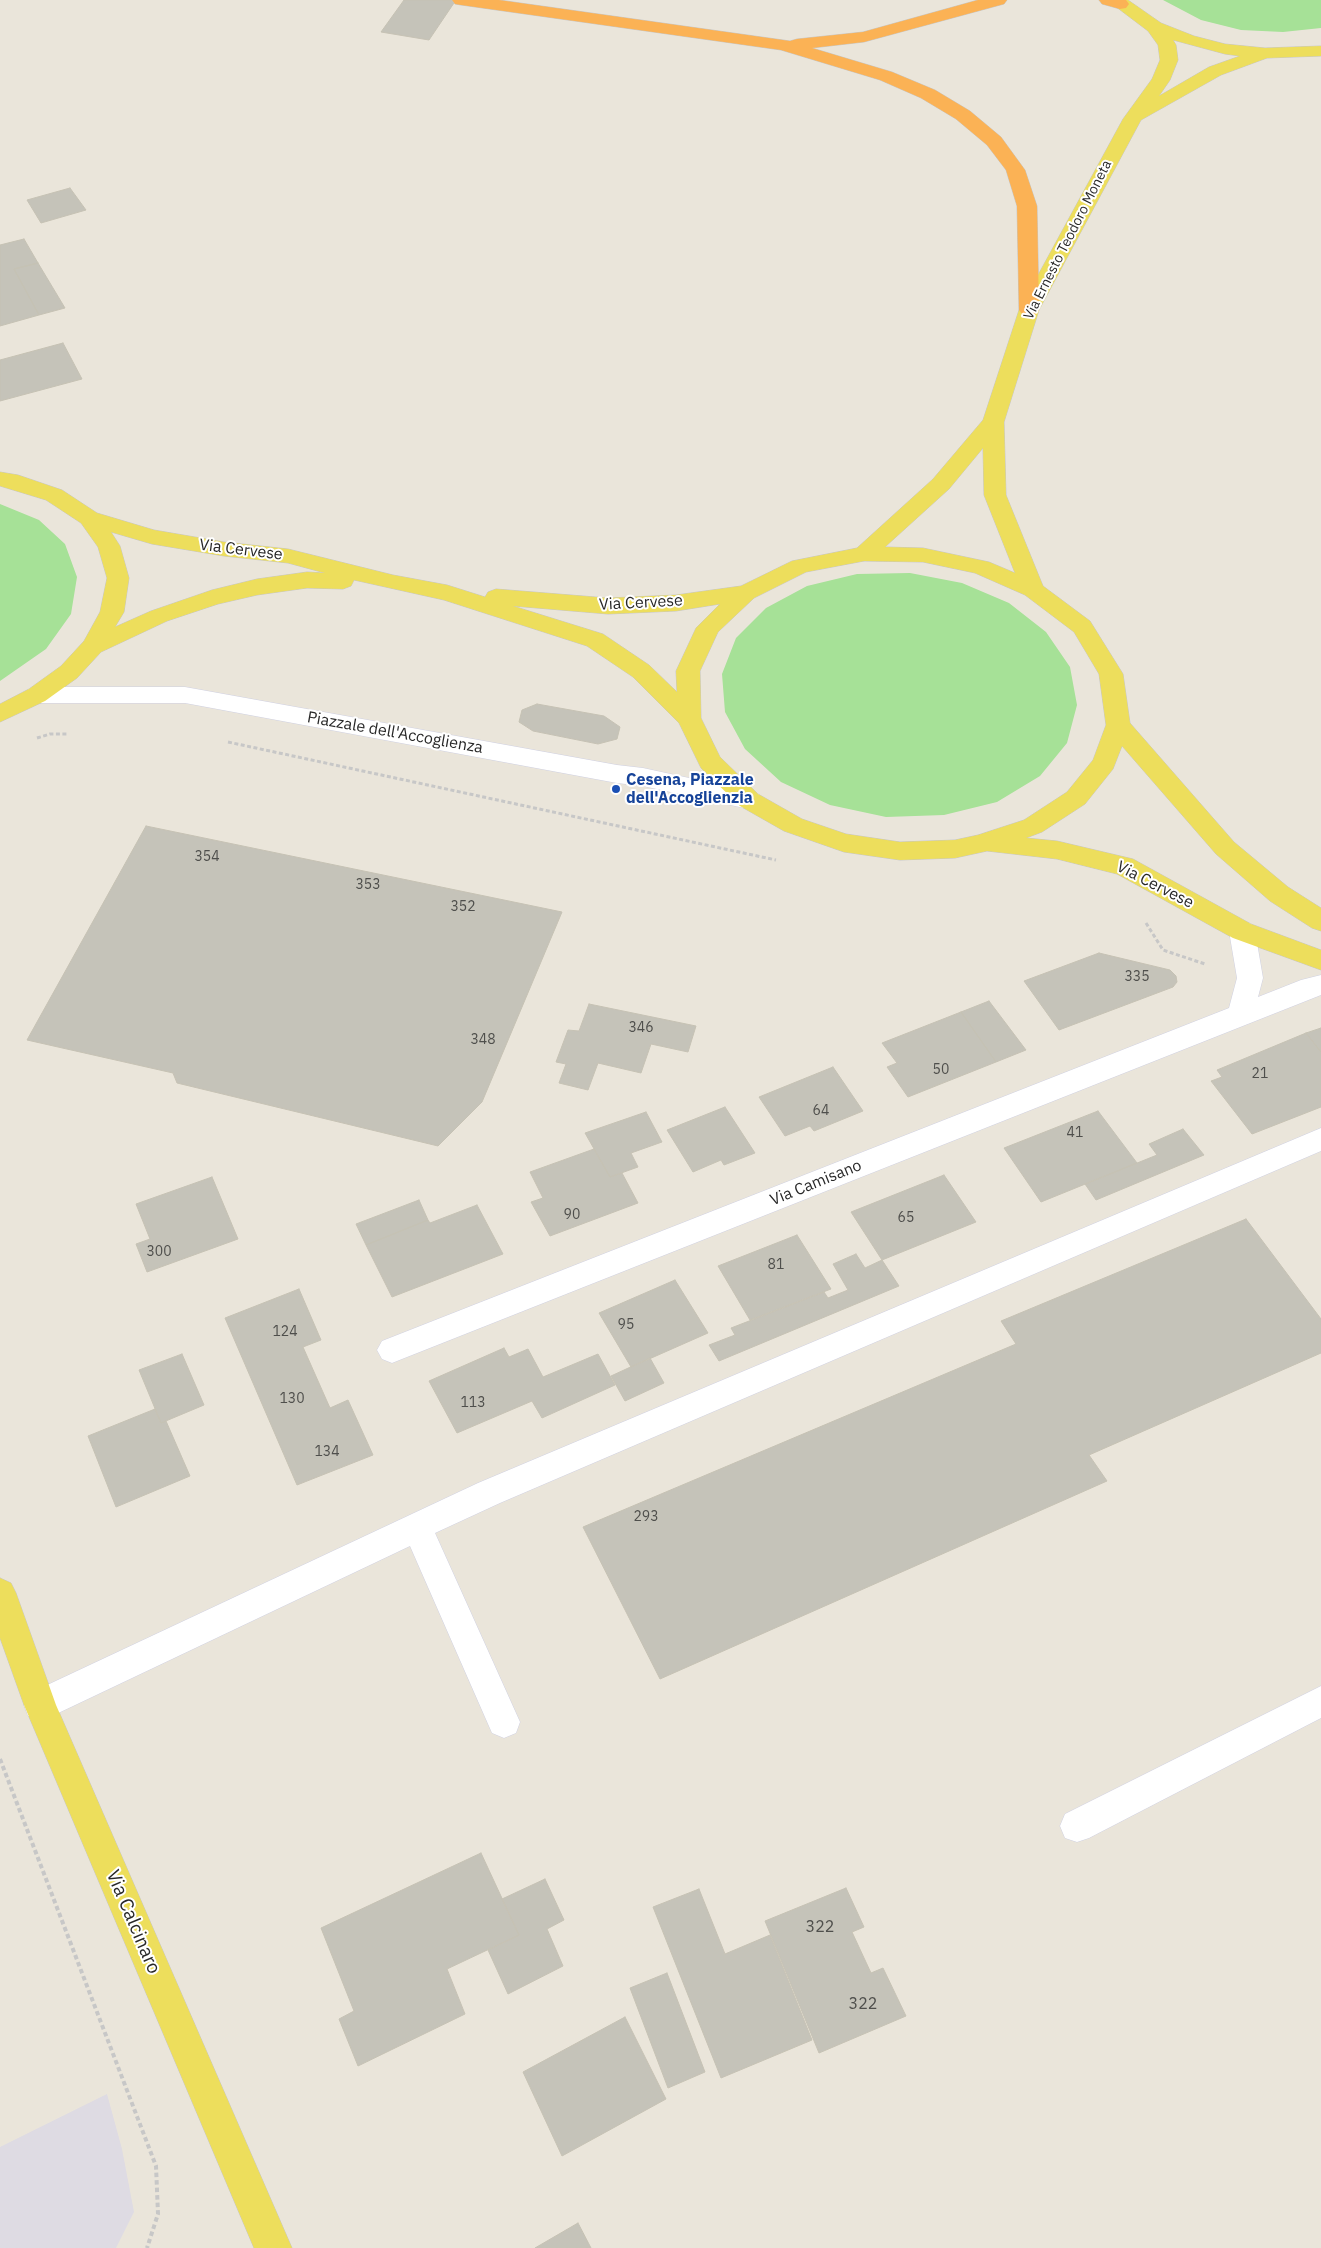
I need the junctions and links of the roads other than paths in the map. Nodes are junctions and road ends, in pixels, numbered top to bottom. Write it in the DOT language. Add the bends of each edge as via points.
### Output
graph roads {
  1 [pos="461,0"];
  2 [pos="998,0"];
  3 [pos="1115,1"];
  4 [pos="1155,27"];
  5 [pos="783,45"];
  6 [pos="1321,51"];
  7 [pos="1265,53"];
  8 [pos="1132,119"];
  9 [pos="1028,310"];
  10 [pos="993,422"];
  11 [pos="0,479"];
  12 [pos="89,518"];
  13 [pos="864,554"];
  14 [pos="393,583"];
  15 [pos="1033,590"];
  16 [pos="447,593"];
  17 [pos="746,593"];
  18 [pos="93,646"];
  19 [pos="37,695"];
  20 [pos="0,714"];
  21 [pos="690,718"];
  22 [pos="1118,725"];
  23 [pos="749,800"];
  24 [pos="980,844"];
  25 [pos="1321,921"];
  26 [pos="1242,931"];
  27 [pos="1321,960"];
  28 [pos="1321,985"];
  29 [pos="1240,1016"];
  30 [pos="1321,1138"];
  31 [pos="392,1350"];
  32 [pos="417,1527"];
  33 [pos="0,1593"];
  34 [pos="1321,1701"];
  35 [pos="40,1704"];
  36 [pos="504,1722"];
  37 [pos="1077,1826"];
  38 [pos="265,2245"];
  1 -- 5 [label="highway"];
  2 -- 5 [label="highway" via="864,37"];
  3 -- 4 [label="main road"];
  4 -- 7 [label="main road" via="1188,40 1225,49"];
  4 -- 8 [label="main road, Via Ernesto Teodoro Moneta" via="1168,45 1169,60 1161,80"];
  5 -- 9 [label="highway" via="886,76 928,94 963,115 994,141 1015,170 1027,206"];
  6 -- 7 [label="main road"];
  7 -- 8 [label="main road" via="1215,71"];
  8 -- 9 [label="main road, Via Ernesto Teodoro Moneta"];
  9 -- 10 [label="main road, Via Ernesto Teodoro Moneta"];
  10 -- 13 [label="main road, Via Ernesto Teodoro Moneta" via="941,484"];
  10 -- 15 [label="main road, Via Ernesto Teodoro Moneta" via="995,495"];
  11 -- 12 [label="main road" via="54,495"];
  12 -- 14 [label="main road, Via Cervese" via="152,537 288,556"];
  12 -- 18 [label="main road" via="109,546 118,578 112,612"];
  13 -- 15 [label="main road" via="923,555 981,567"];
  13 -- 17 [label="main road" via="800,566"];
  14 -- 16 [label="main road, Via Cervese"];
  14 -- 18 [label="main road, Via Cervese" via="307,580 257,587 159,616"];
  15 -- 22 [label="main road" via="1082,627 1111,674"];
  16 -- 17 [label="main road, Via Cervese" via="608,606 676,603"];
  16 -- 21 [label="main road, Via Cervese" via="595,640 640,671"];
  17 -- 21 [label="main road" via="708,628 688,671"];
  18 -- 19 [label="main road" via="69,672"];
  19 -- 20 [label="main road"];
  19 -- 23 [label="street, Piazzale dell'Accoglienza" via="185,695 643,777"];
  21 -- 23 [label="main road" via="710,762"];
  22 -- 24 [label="main road" via="1104,763 1076,798 1033,826"];
  22 -- 25 [label="main road" via="1225,848 1280,894"];
  23 -- 24 [label="main road" via="793,826 844,843 900,851 955,849"];
  24 -- 26 [label="main road, Via Cervese" via="1058,850 1124,866"];
  26 -- 27 [label="main road, Via Cervese"];
  26 -- 29 [label="street" via="1250,978"];
  28 -- 29 [label="street, Via Camisano" via="1310,986"];
  29 -- 31 [label="street, Via Camisano"];
  30 -- 32 [label="street" via="489,1493"];
  32 -- 35 [label="street"];
  32 -- 36 [label="street"];
  33 -- 35 [label="main road, Via Calcinaro"];
  34 -- 37 [label="street"];
  35 -- 38 [label="main road, Via Calcinaro"];
}
